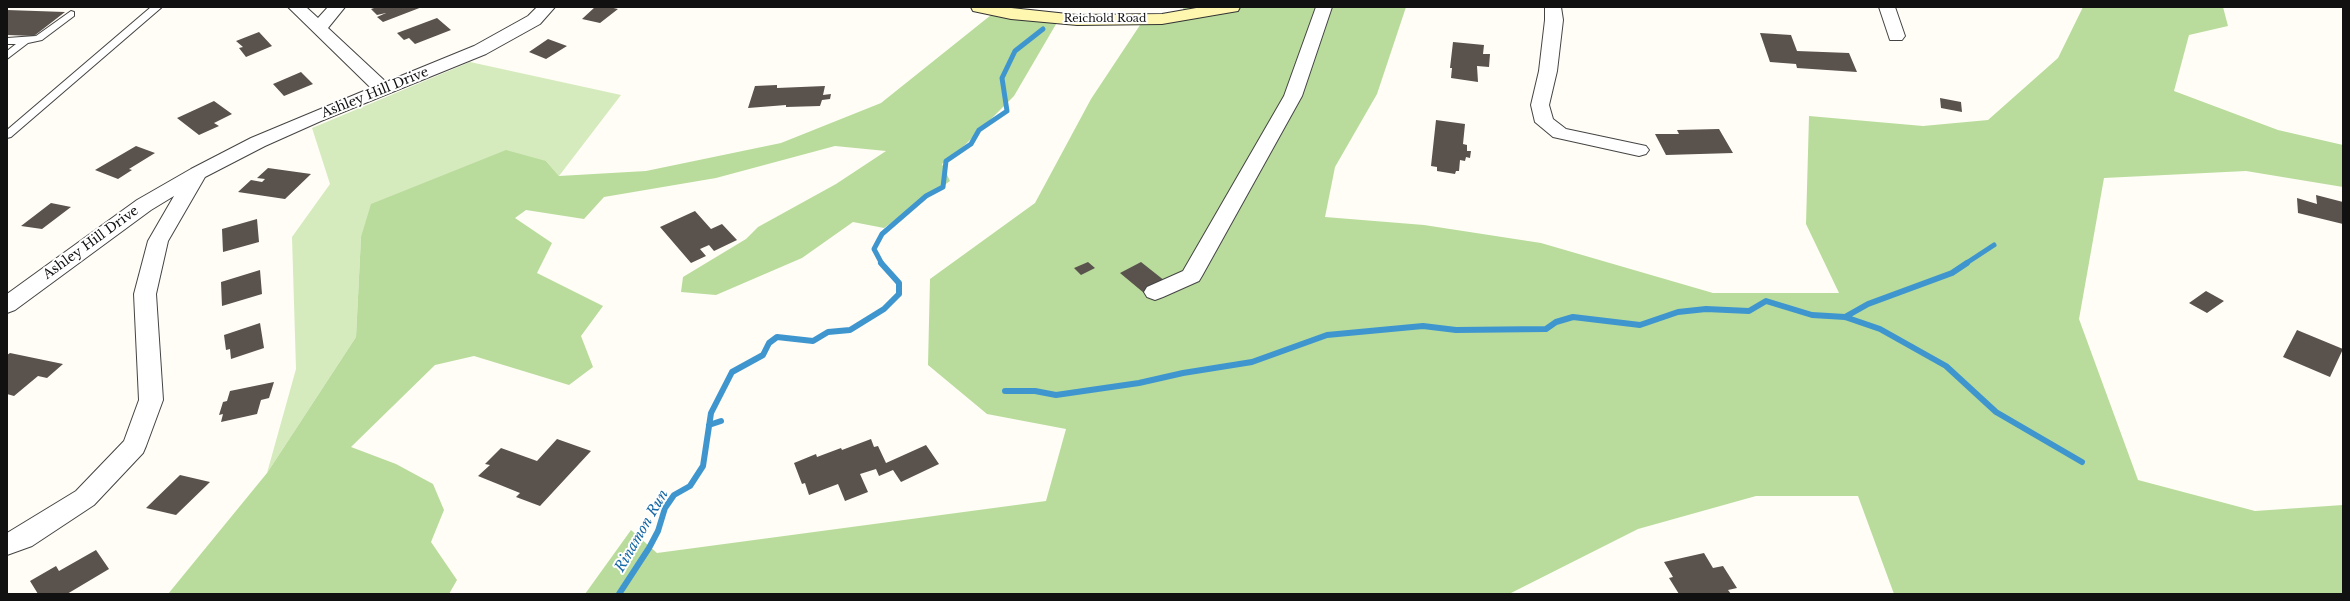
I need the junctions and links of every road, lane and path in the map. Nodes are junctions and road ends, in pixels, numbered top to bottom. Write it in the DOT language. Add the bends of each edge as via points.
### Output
graph roads {
  1 [pos="157,7"];
  2 [pos="296,7"];
  3 [pos="337,7"];
  4 [pos="548,7"];
  5 [pos="979,7"];
  6 [pos="1232,7"];
  7 [pos="1324,7"];
  8 [pos="1553,7"];
  9 [pos="1887,7"];
  10 [pos="71,14"];
  11 [pos="318,28"];
  12 [pos="1896,36"];
  13 [pos="7,41"];
  14 [pos="25,41"];
  15 [pos="7,56"];
  16 [pos="384,90"];
  17 [pos="7,135"];
  18 [pos="1639,150"];
  19 [pos="198,174"];
  20 [pos="1155,292"];
  21 [pos="7,305"];
  22 [pos="7,544"];
  1 -- 17 [label="lane"];
  2 -- 11 [label="street"];
  3 -- 11 [label="street"];
  4 -- 16 [label="street, Ashley Hill Drive" via="534,20 480,50"];
  5 -- 6 [label="street, Reichold Road" via="1012,14 1078,20 1162,19"];
  7 -- 20 [label="street" via="1293,96 1191,276"];
  8 -- 18 [label="street" via="1554,20 1548,70 1540,105 1544,122 1560,133"];
  9 -- 12 [label="street"];
  10 -- 14 [label="lane" via="44,36"];
  11 -- 16 [label="street"];
  13 -- 14 [label="lane"];
  14 -- 15 [label="lane"];
  16 -- 19 [label="street, Ashley Hill Drive" via="258,142"];
  19 -- 21 [label="street, Ashley Hill Drive" via="144,205"];
  19 -- 22 [label="street" via="158,240 145,294 151,400 134,446 85,498 23,538"];
}
